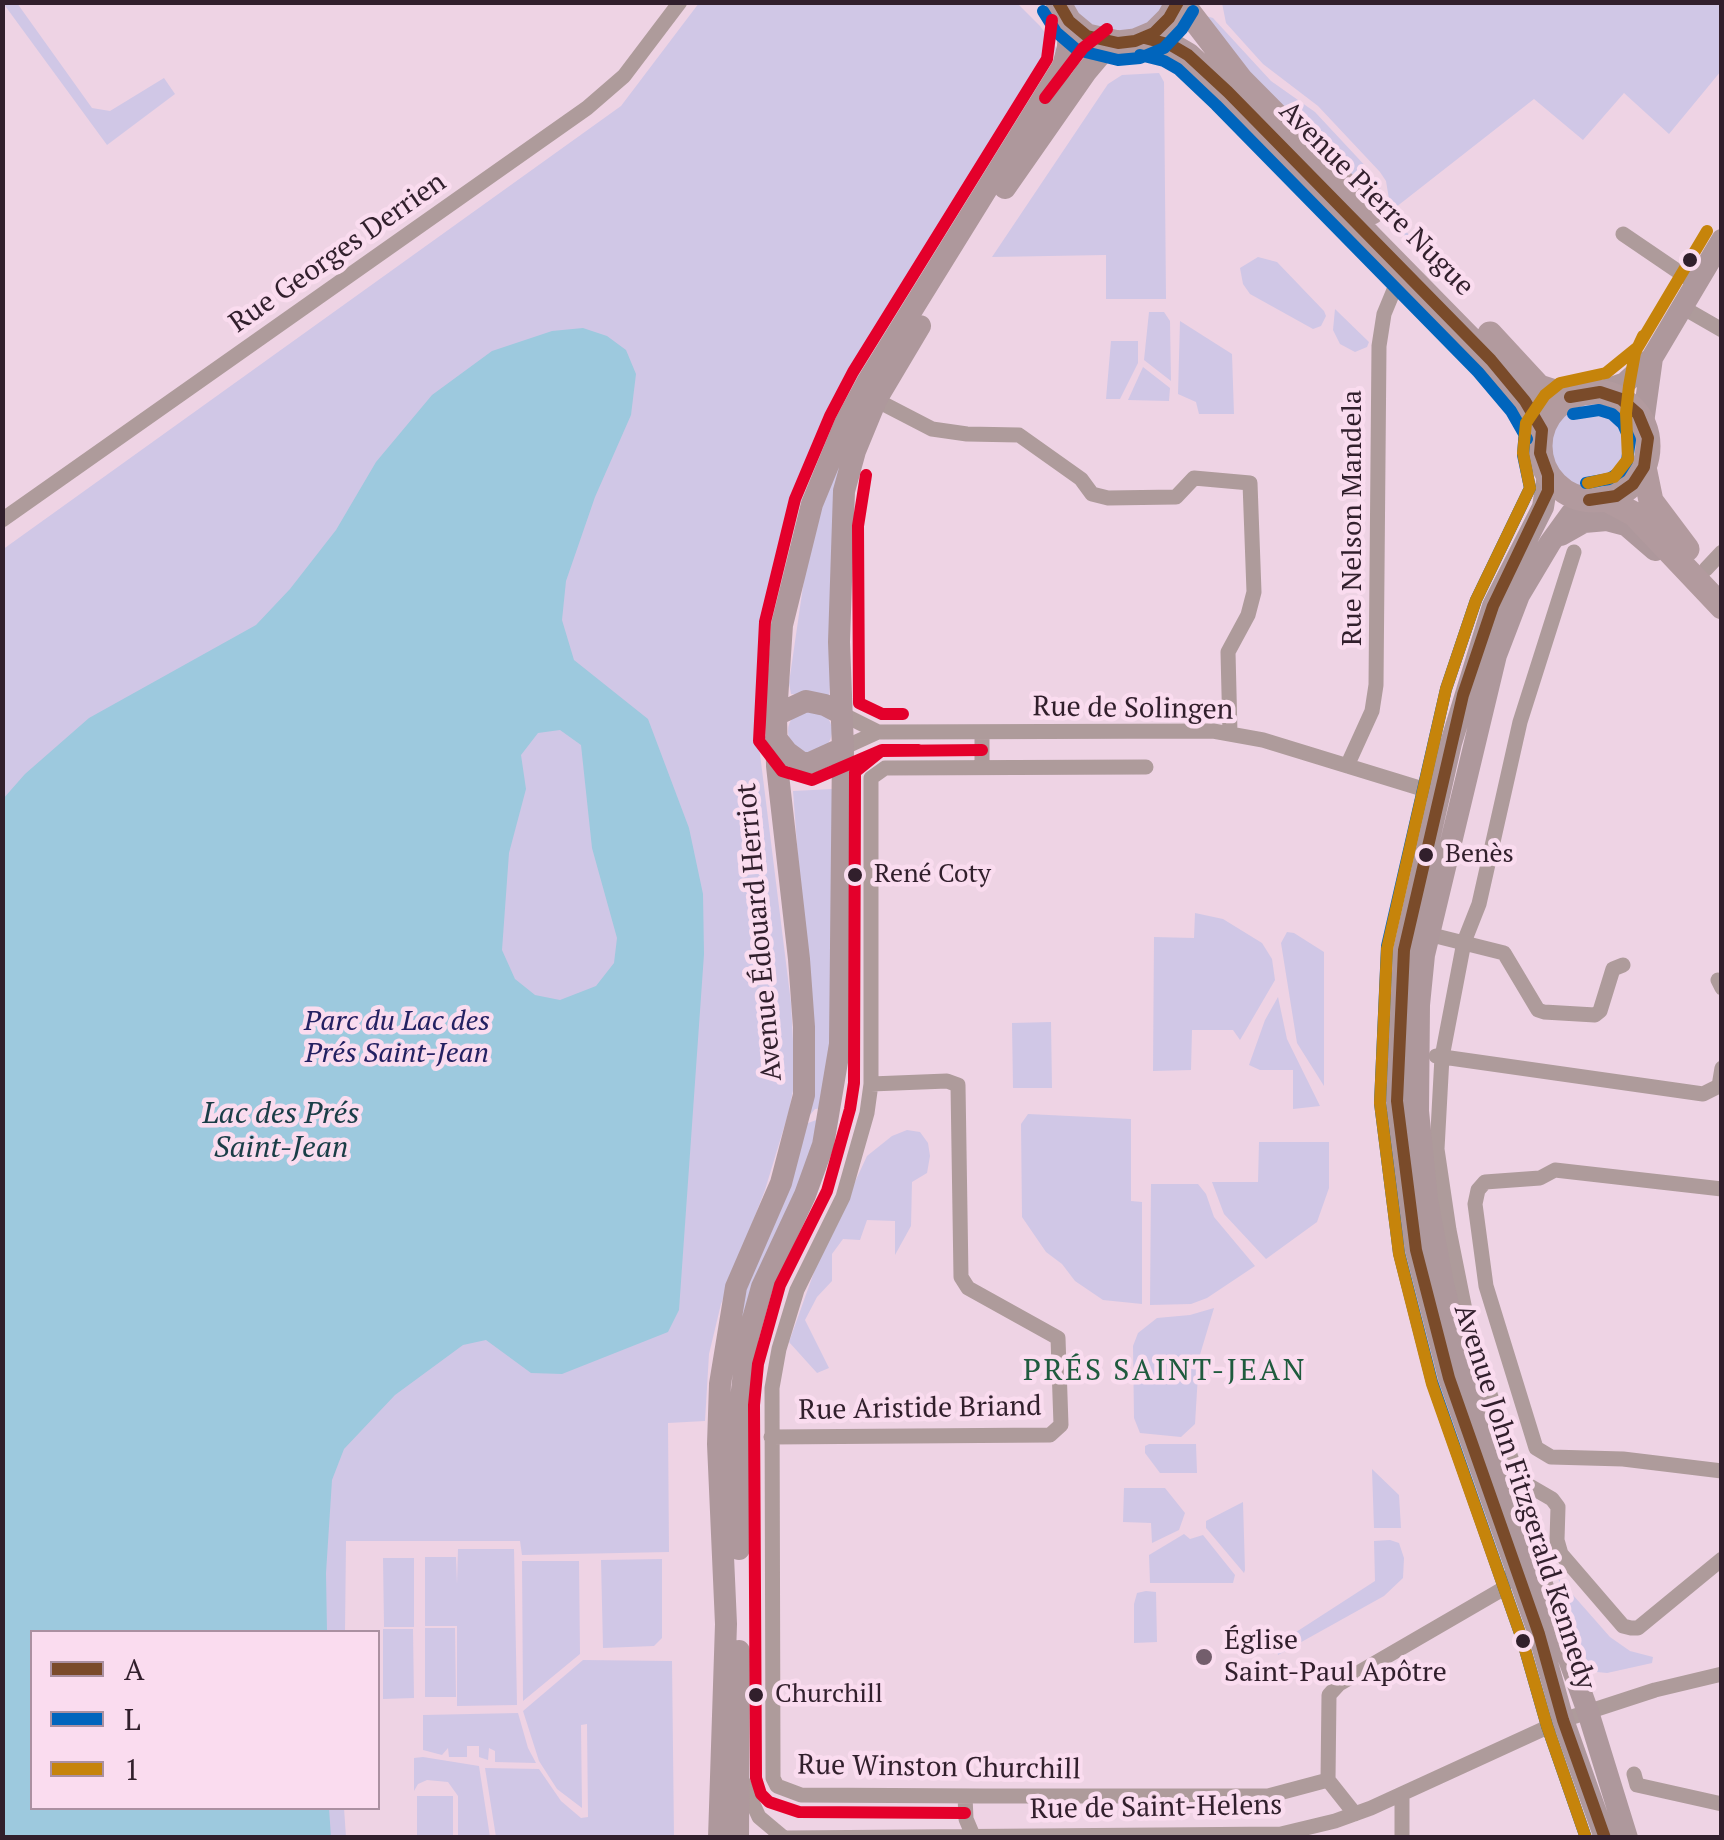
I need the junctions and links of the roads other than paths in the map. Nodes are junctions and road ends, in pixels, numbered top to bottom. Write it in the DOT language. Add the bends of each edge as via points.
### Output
graph roads {
  1 [pos="680,2"];
  2 [pos="1179,2"];
  3 [pos="1060,10"];
  4 [pos="1145,38"];
  5 [pos="1118,44"];
  6 [pos="1623,234"];
  7 [pos="1722,240"];
  8 [pos="1403,268"];
  9 [pos="1696,284"];
  10 [pos="1682,306"];
  11 [pos="1722,330"];
  12 [pos="1652,358"];
  13 [pos="1600,392"];
  14 [pos="1570,398"];
  15 [pos="876,400"];
  16 [pos="1644,423"];
  17 [pos="1542,430"];
  18 [pos="1644,467"];
  19 [pos="1548,475"];
  20 [pos="1597,499"];
  21 [pos="2,520"];
  22 [pos="1550,543"];
  23 [pos="1574,552"];
  24 [pos="1718,583"];
  25 [pos="842,714"];
  26 [pos="776,726"];
  27 [pos="878,732"];
  28 [pos="982,732"];
  29 [pos="1230,733"];
  30 [pos="843,748"];
  31 [pos="1347,766"];
  32 [pos="982,767"];
  33 [pos="1146,768"];
  34 [pos="1440,794"];
  35 [pos="1418,929"];
  36 [pos="1464,942"];
  37 [pos="1623,965"];
  38 [pos="1417,1055"];
  39 [pos="1442,1057"];
  40 [pos="1722,1068"];
  41 [pos="871,1084"];
  42 [pos="1722,1189"];
  43 [pos="739,1416"];
  44 [pos="771,1420"];
  45 [pos="771,1437"];
  46 [pos="1722,1471"];
  47 [pos="1722,1559"];
  48 [pos="1516,1568"];
  49 [pos="1722,1674"];
  50 [pos="1588,1712"];
  51 [pos="1564,1720"];
  52 [pos="740,1772"];
  53 [pos="1634,1774"];
  54 [pos="1328,1780"];
  55 [pos="965,1796"];
  56 [pos="1402,1796"];
  57 [pos="1722,1804"];
  58 [pos="1355,1814"];
  59 [pos="974,1837"];
  60 [pos="719,1838"];
  61 [pos="738,1838"];
  62 [pos="785,1838"];
  63 [pos="1402,1838"];
  64 [pos="1605,1838"];
  65 [pos="1627,1838"];
  1 -- 21 [label="street, Rue Georges Derrien" via="624,76 586,108"];
  2 -- 4 [label="main road, Avenue Pierre Nugue"];
  2 -- 14 [label="main road, Avenue Pierre Nugue" via="1241,80 1540,387"];
  3 -- 5 [label="main road" via="1087,36"];
  3 -- 26 [label="main road, Avenue Édouard Herriot" via="1068,47 1063,66 868,381 829,458 782,625"];
  4 -- 5 [label="main road"];
  4 -- 8 [label="main road, Avenue Pierre Nugue" via="1171,45 1201,66"];
  5 -- 15 [label="main road" via="1086,72 1021,164"];
  6 -- 9 [label="street"];
  7 -- 9 [label="main road"];
  8 -- 17 [label="main road, Avenue Pierre Nugue" via="1491,360"];
  8 -- 31 [label="street, Rue Nelson Mandela" via="1379,346 1376,685"];
  9 -- 10 [label="main road"];
  10 -- 11 [label="street"];
  10 -- 12 [label="main road"];
  12 -- 13 [label="main road" via="1625,383"];
  12 -- 16 [label="main road"];
  13 -- 14 [label="main road"];
  13 -- 16 [label="main road" via="1630,406"];
  14 -- 17 [label="main road"];
  15 -- 25 [label="main road" via="844,491"];
  15 -- 29 [label="street" via="932,429 1019,435 1092,494 1108,498 1176,496 1194,478 1250,483 1254,592 1228,652"];
  16 -- 18 [label="main road"];
  17 -- 19 [label="main road" via="1540,453"];
  18 -- 20 [label="main road" via="1625,491"];
  18 -- 24 [label="main road" via="1651,501"];
  19 -- 20 [label="main road" via="1562,490"];
  19 -- 34 [label="main road, Avenue John Fitzgerald Kennedy" via="1543,507 1492,606"];
  20 -- 22 [label="main road, Avenue John Fitzgerald Kennedy" via="1571,514"];
  20 -- 24 [label="main road" via="1634,514"];
  22 -- 24 [label="main road" via="1584,522 1607,520 1626,525"];
  22 -- 35 [label="main road, Avenue John Fitzgerald Kennedy" via="1496,655"];
  23 -- 36 [label="street" via="1520,722 1479,904"];
  25 -- 26 [label="main road" via="806,702"];
  25 -- 27 [label="street, Rue de Solingen"];
  25 -- 30 [label="main road"];
  26 -- 30 [label="main road" via="786,752 802,763"];
  26 -- 60 [label="main road, Avenue Édouard Herriot" via="799,958 804,1095 781,1183 736,1287 720,1384 726,1624"];
  27 -- 28 [label="street, Rue de Solingen"];
  27 -- 30 [label="street, Rue de Solingen"];
  28 -- 29 [label="street, Rue de Solingen"];
  28 -- 32 [label="street"];
  29 -- 31 [label="street, Rue de Solingen"];
  30 -- 43 [label="main road" via="836,1080 806,1195 762,1287 748,1337"];
  31 -- 34 [label="street, Rue de Solingen"];
  32 -- 33 [label="street"];
  32 -- 41 [label="street" via="885,768 872,778"];
  34 -- 35 [label="main road, Avenue John Fitzgerald Kennedy"];
  35 -- 36 [label="street"];
  35 -- 38 [label="main road, Avenue John Fitzgerald Kennedy"];
  35 -- 48 [label="main road, Avenue John Fitzgerald Kennedy" via="1397,1086 1408,1203 1449,1378"];
  36 -- 37 [label="street" via="1504,953 1544,1012 1595,1016 1613,969"];
  36 -- 39 [label="street"];
  38 -- 39 [label="street"];
  38 -- 50 [label="main road, Avenue John Fitzgerald Kennedy" via="1425,1183 1451,1322"];
  39 -- 40 [label="street" via="1703,1094 1719,1086"];
  39 -- 47 [label="street" via="1437,1148 1449,1230 1469,1330 1521,1481 1558,1507 1562,1554 1622,1626 1638,1628"];
  41 -- 44 [label="street" via="843,1197 787,1322"];
  41 -- 45 [label="street, Rue Aristide Briand" via="958,1084 961,1277 968,1288 1058,1338 1061,1425 1050,1435"];
  42 -- 46 [label="street" via="1555,1170 1540,1178 1485,1182 1476,1204 1486,1286 1536,1448 1552,1457"];
  43 -- 44 [label="street"];
  43 -- 52 [label="main road"];
  44 -- 45 [label="street"];
  45 -- 55 [label="street, Rue Winston Churchill" via="777,1786 801,1795"];
  48 -- 51 [label="main road, Avenue John Fitzgerald Kennedy"];
  48 -- 54 [label="street" via="1501,1590 1338,1684 1329,1695"];
  49 -- 50 [label="street, Rue de Saint-Helens"];
  50 -- 51 [label="street, Rue de Saint-Helens"];
  50 -- 65 [label="main road, Avenue John Fitzgerald Kennedy"];
  51 -- 56 [label="street, Rue de Saint-Helens"];
  51 -- 64 [label="main road, Avenue John Fitzgerald Kennedy"];
  52 -- 61 [label="main road"];
  52 -- 62 [label="street" via="759,1817"];
  53 -- 57 [label="street" via="1636,1785"];
  54 -- 55 [label="street, Rue Winston Churchill" via="1268,1796"];
  54 -- 58 [label="street"];
  55 -- 59 [label="street"];
  56 -- 58 [label="street, Rue de Saint-Helens"];
  56 -- 63 [label="street"];
  58 -- 59 [label="street, Rue de Saint-Helens" via="1254,1835"];
  59 -- 62 [label="street, Rue de Saint-Helens"];
}
